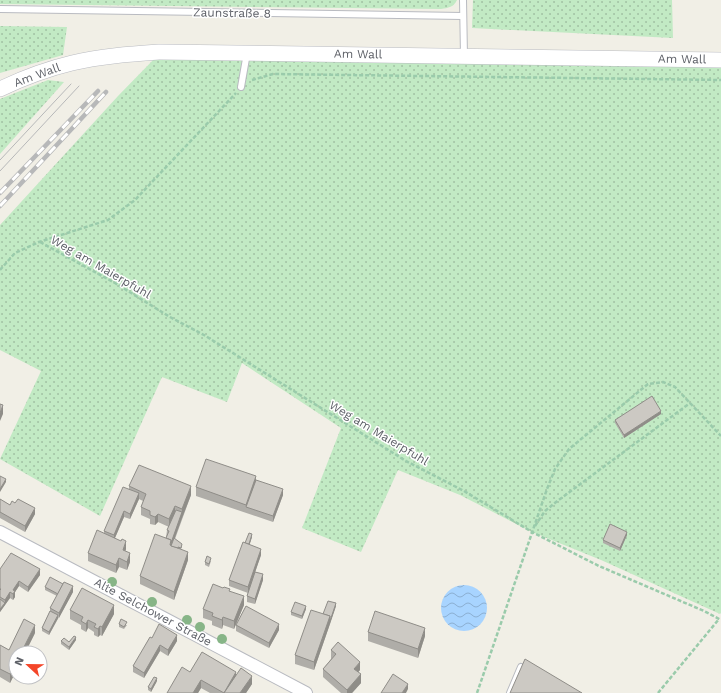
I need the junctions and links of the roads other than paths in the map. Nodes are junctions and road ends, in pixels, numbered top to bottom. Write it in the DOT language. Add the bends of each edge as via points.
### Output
graph roads {
  1 [pos="463,0"];
  2 [pos="0,9"];
  3 [pos="463,16"];
  4 [pos="247,53"];
  5 [pos="464,56"];
  6 [pos="721,60"];
  7 [pos="241,87"];
  8 [pos="0,89"];
  9 [pos="0,532"];
  10 [pos="521,667"];
  11 [pos="306,693"];
  12 [pos="510,693"];
  1 -- 3 [label="lane"];
  2 -- 3 [label="lane, Zaunstraße 8"];
  3 -- 5 [label="lane"];
  4 -- 5 [label="street, Am Wall"];
  4 -- 7 [label="lane"];
  4 -- 8 [label="street, Am Wall" via="160,52 102,58 32,74"];
  5 -- 6 [label="street, Am Wall"];
  9 -- 11 [label="street, Alte Selchower Straße"];
  10 -- 12 [label="lane"];
}
